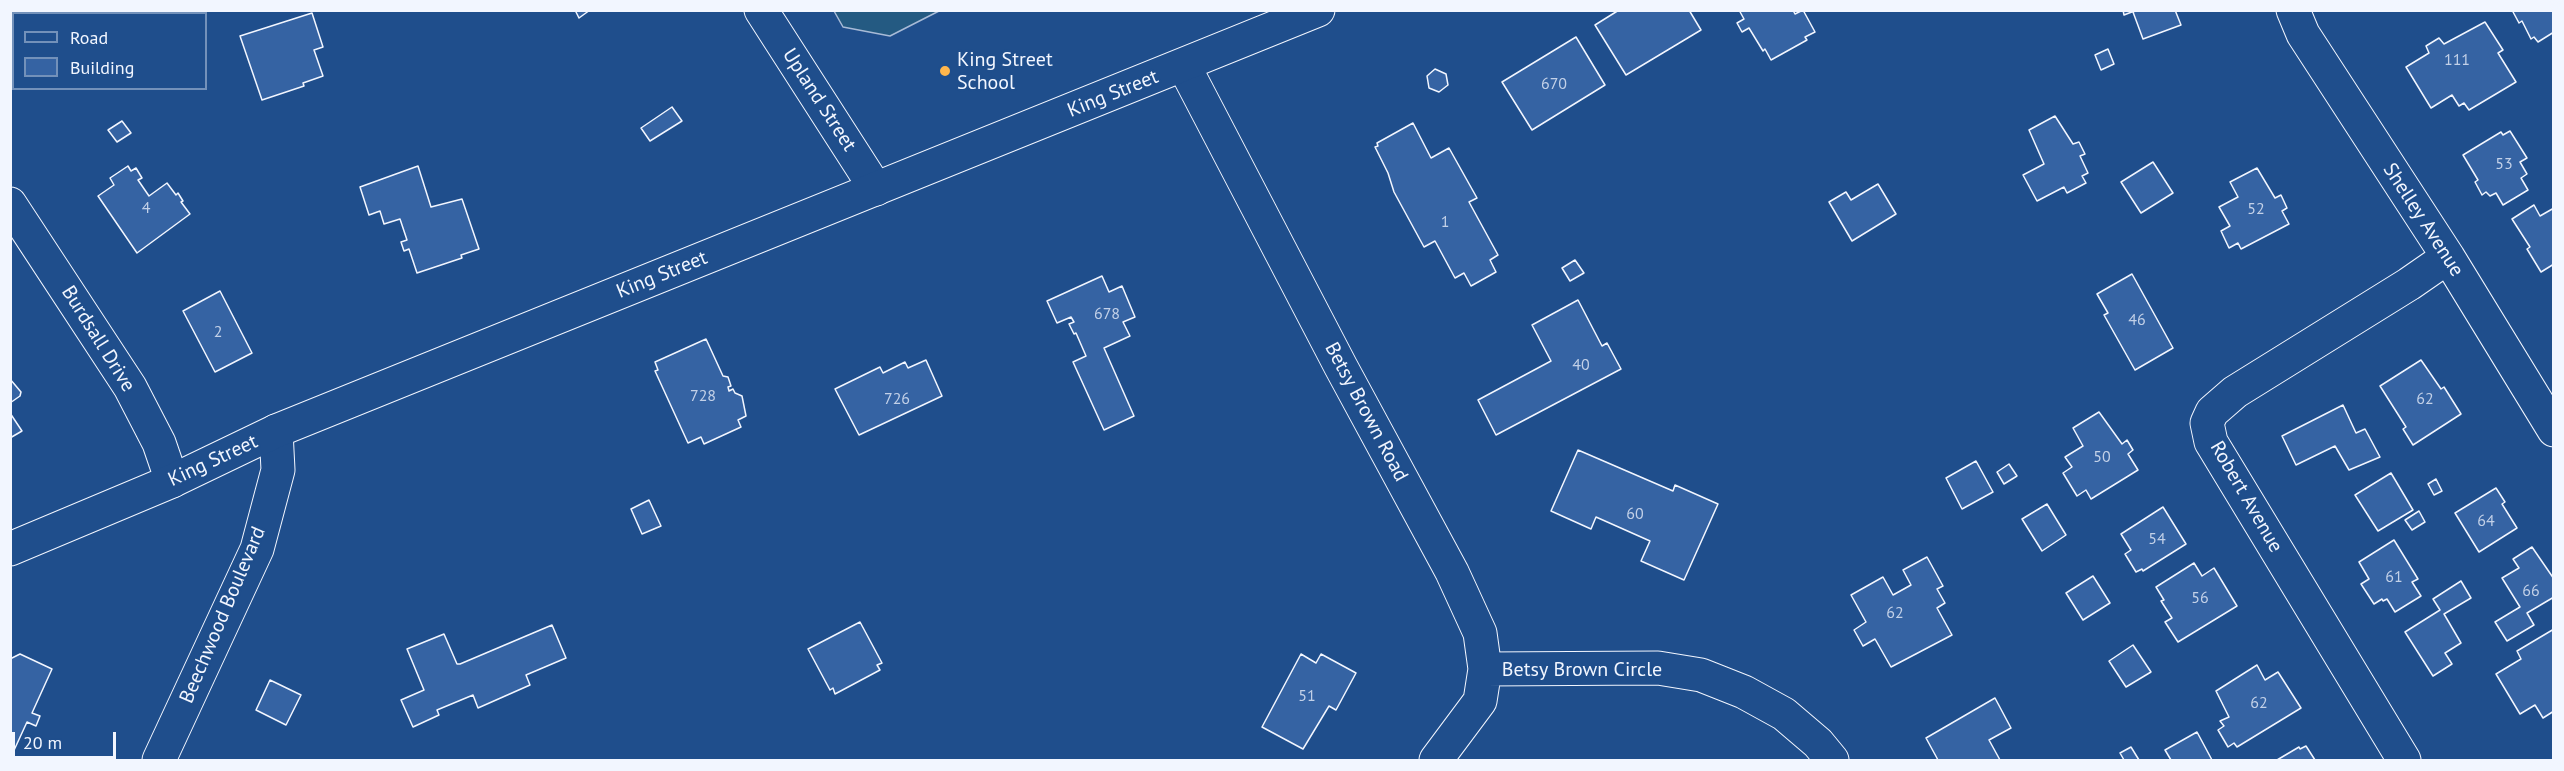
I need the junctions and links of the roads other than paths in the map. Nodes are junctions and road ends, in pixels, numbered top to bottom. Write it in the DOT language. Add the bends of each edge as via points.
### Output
graph roads {
  1 [pos="761,10"];
  2 [pos="1318,10"];
  3 [pos="2294,10"];
  4 [pos="1184,66"];
  5 [pos="876,189"];
  6 [pos="10,204"];
  7 [pos="2448,257"];
  8 [pos="2553,430"];
  9 [pos="276,431"];
  10 [pos="172,481"];
  11 [pos="10,549"];
  12 [pos="1485,669"];
  13 [pos="159,760"];
  14 [pos="1436,760"];
  15 [pos="1832,760"];
  16 [pos="2404,760"];
  1 -- 5 [label="street, Upland Street"];
  2 -- 4 [label="street, King Street"];
  3 -- 7 [label="street, Shelley Avenue" via="2303,34"];
  4 -- 5 [label="street, King Street"];
  4 -- 12 [label="street, Betsy Brown Road" via="1452,572 1480,633"];
  5 -- 9 [label="street, King Street"];
  6 -- 10 [label="street, Burdsall Drive" via="130,387 159,443"];
  7 -- 8 [label="street, Shelley Avenue"];
  7 -- 16 [label="street, Robert Avenue" via="2235,392 2212,412 2207,423 2211,442"];
  9 -- 10 [label="street, King Street"];
  9 -- 13 [label="street, Beechwood Boulevard" via="278,470 257,549"];
  10 -- 11 [label="street, King Street"];
  12 -- 14 [label="street, Betsy Brown Road" via="1480,701"];
  12 -- 15 [label="street, Betsy Brown Circle" via="1658,668 1701,675 1784,714"];
}
